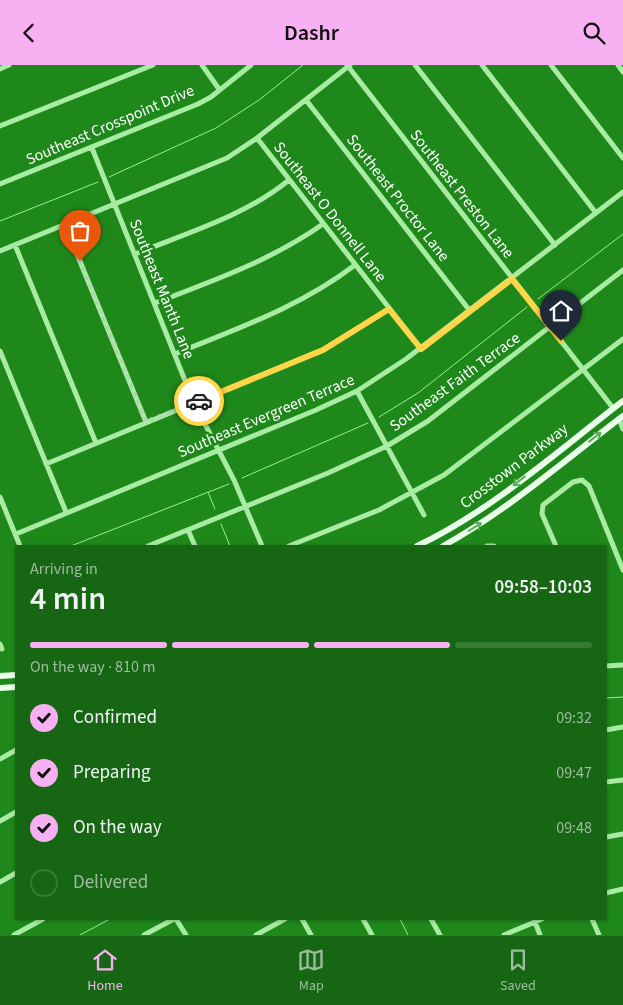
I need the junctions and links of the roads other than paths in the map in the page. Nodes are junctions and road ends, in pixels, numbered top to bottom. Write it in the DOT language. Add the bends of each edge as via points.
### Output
graph roads {
  1 [pos="9,65"];
  2 [pos="152,65"];
  3 [pos="202,65"];
  4 [pos="251,65"];
  5 [pos="415,65"];
  6 [pos="482,65"];
  7 [pos="551,65"];
  8 [pos="618,65"];
  9 [pos="349,66"];
  10 [pos="0,69"];
  11 [pos="623,72"];
  12 [pos="219,89"];
  13 [pos="306,99"];
  14 [pos="0,126"];
  15 [pos="257,138"];
  16 [pos="92,148"];
  17 [pos="623,158"];
  18 [pos="289,181"];
  19 [pos="0,184"];
  20 [pos="623,192"];
  21 [pos="114,204"];
  22 [pos="596,213"];
  23 [pos="323,224"];
  24 [pos="65,225"];
  25 [pos="15,245"];
  26 [pos="555,245"];
  27 [pos="0,251"];
  28 [pos="135,254"];
  29 [pos="355,265"];
  30 [pos="623,270"];
  31 [pos="512,279"];
  32 [pos="155,303"];
  33 [pos="389,309"];
  34 [pos="470,311"];
  35 [pos="550,327"];
  36 [pos="623,339"];
  37 [pos="421,349"];
  38 [pos="0,351"];
  39 [pos="175,354"];
  40 [pos="583,370"];
  41 [pos="357,391"];
  42 [pos="623,401"];
  43 [pos="194,403"];
  44 [pos="613,409"];
  45 [pos="621,417"];
  46 [pos="146,422"];
  47 [pos="623,429"];
  48 [pos="96,443"];
  49 [pos="387,446"];
  50 [pos="218,451"];
  51 [pos="542,463"];
  52 [pos="46,464"];
  53 [pos="546,475"];
  54 [pos="412,493"];
  55 [pos="0,497"];
  56 [pos="246,506"];
  57 [pos="66,512"];
  58 [pos="424,515"];
  59 [pos="188,530"];
  60 [pos="16,534"];
  61 [pos="20,545"];
  62 [pos="150,545"];
  63 [pos="195,545"];
  64 [pos="262,545"];
  65 [pos="291,545"];
  66 [pos="419,545"];
  67 [pos="445,545"];
  68 [pos="556,545"];
  69 [pos="623,570"];
  70 [pos="623,665"];
  71 [pos="607,666"];
  72 [pos="15,675"];
  73 [pos="0,676"];
  74 [pos="15,687"];
  75 [pos="0,688"];
  76 [pos="623,727"];
  77 [pos="607,729"];
  78 [pos="15,751"];
  79 [pos="0,759"];
  80 [pos="623,780"];
  81 [pos="607,782"];
  82 [pos="15,813"];
  83 [pos="0,821"];
  84 [pos="623,834"];
  85 [pos="607,837"];
  86 [pos="15,874"];
  87 [pos="0,882"];
  88 [pos="623,889"];
  89 [pos="607,893"];
  90 [pos="41,920"];
  91 [pos="173,920"];
  92 [pos="176,920"];
  93 [pos="283,920"];
  94 [pos="303,920"];
  95 [pos="364,920"];
  96 [pos="432,920"];
  97 [pos="540,920"];
  98 [pos="592,920"];
  99 [pos="535,922"];
  100 [pos="14,935"];
  101 [pos="144,935"];
  102 [pos="186,935"];
  103 [pos="256,935"];
  104 [pos="311,935"];
  105 [pos="372,935"];
  106 [pos="440,935"];
  107 [pos="504,935"];
  108 [pos="540,935"];
  109 [pos="599,935"];
  1 -- 10 [label="street"];
  2 -- 14 [label="street"];
  3 -- 12 [label="street"];
  4 -- 12 [label="street, Southeast Crosspoint Drive"];
  5 -- 26 [label="street"];
  6 -- 22 [label="street"];
  7 -- 17 [label="street"];
  8 -- 11 [label="street"];
  9 -- 13 [label="street"];
  9 -- 31 [label="street, Southeast Preston Lane"];
  12 -- 16 [label="street, Southeast Crosspoint Drive" via="198,104"];
  13 -- 15 [label="street"];
  13 -- 34 [label="street, Southeast Proctor Lane"];
  15 -- 18 [label="street, Southeast O Donnell Lane"];
  15 -- 21 [label="street" via="226,158"];
  16 -- 19 [label="street, Southeast Crosspoint Drive"];
  16 -- 21 [label="street, Southeast Manth Lane"];
  18 -- 23 [label="street, Southeast O Donnell Lane"];
  18 -- 28 [label="street" via="249,207"];
  20 -- 22 [label="street, Southeast Evergreen Terrace"];
  21 -- 24 [label="street"];
  21 -- 28 [label="street, Southeast Manth Lane"];
  22 -- 26 [label="street, Southeast Evergreen Terrace"];
  23 -- 29 [label="street, Southeast O Donnell Lane"];
  23 -- 32 [label="street" via="262,261"];
  24 -- 25 [label="street"];
  24 -- 46 [label="street"];
  25 -- 27 [label="street"];
  25 -- 48 [label="street"];
  26 -- 31 [label="street, Southeast Evergreen Terrace"];
  28 -- 32 [label="street, Southeast Manth Lane"];
  29 -- 33 [label="street, Southeast O Donnell Lane"];
  29 -- 39 [label="street" via="332,283 293,305"];
  30 -- 35 [label="street, Southeast Faith Terrace"];
  31 -- 34 [label="street, Southeast Evergreen Terrace"];
  31 -- 35 [label="street, Southeast Preston Lane"];
  32 -- 39 [label="street, Southeast Manth Lane"];
  33 -- 37 [label="street, Southeast O Donnell Lane"];
  33 -- 43 [label="street" via="323,350"];
  34 -- 37 [label="street, Southeast Evergreen Terrace"];
  35 -- 40 [label="street, Southeast Preston Lane"];
  35 -- 49 [label="street, Southeast Faith Terrace" via="428,421"];
  36 -- 40 [label="street"];
  37 -- 41 [label="street, Southeast Evergreen Terrace"];
  38 -- 52 [label="street"];
  39 -- 43 [label="street, Southeast Manth Lane"];
  40 -- 44 [label="street, Southeast Preston Lane"];
  40 -- 54 [label="street" via="444,475"];
  41 -- 49 [label="street"];
  41 -- 50 [label="street, Southeast Evergreen Terrace"];
  42 -- 44 [label="main road, Crosstown Parkway"];
  43 -- 46 [label="street"];
  43 -- 50 [label="street, Southeast Manth Lane"];
  44 -- 51 [label="main road, Crosstown Parkway"];
  45 -- 47 [label="street"];
  53 -- 45 [label="main road, Crosstown Parkway, one-way"];
  46 -- 48 [label="street"];
  48 -- 52 [label="street"];
  49 -- 54 [label="street"];
  49 -- 56 [label="street, Southeast Faith Terrace"];
  50 -- 56 [label="street, Southeast Manth Lane"];
  50 -- 57 [label="street, Southeast Evergreen Terrace"];
  51 -- 53 [label="main road" via="547,467"];
  51 -- 66 [label="main road, Crosstown Parkway, one-way" via="476,513"];
  52 -- 57 [label="street"];
  67 -- 53 [label="main road, Crosstown Parkway, one-way" via="484,522"];
  54 -- 58 [label="street"];
  54 -- 65 [label="street" via="379,510"];
  55 -- 60 [label="street"];
  56 -- 59 [label="street, Southeast Faith Terrace"];
  56 -- 64 [label="street, Southeast Manth Lane"];
  57 -- 60 [label="street, Southeast Evergreen Terrace"];
  59 -- 62 [label="street, Southeast Faith Terrace"];
  59 -- 63 [label="street"];
  60 -- 61 [label="street"];
  68 -- 69 [label="street" via="542,513 544,503 576,480 582,480 588,484"];
  70 -- 71 [label="street"];
  72 -- 73 [label="main road"];
  74 -- 75 [label="main road"];
  76 -- 77 [label="street"];
  78 -- 79 [label="street"];
  80 -- 81 [label="street"];
  82 -- 83 [label="street"];
  84 -- 85 [label="street"];
  86 -- 87 [label="street"];
  88 -- 89 [label="street"];
  90 -- 100 [label="street"];
  91 -- 101 [label="street"];
  92 -- 102 [label="street"];
  93 -- 103 [label="street"];
  94 -- 104 [label="street"];
  95 -- 105 [label="street"];
  96 -- 106 [label="street"];
  97 -- 99 [label="street"];
  98 -- 109 [label="street"];
  99 -- 107 [label="street"];
  99 -- 108 [label="street"];
}
